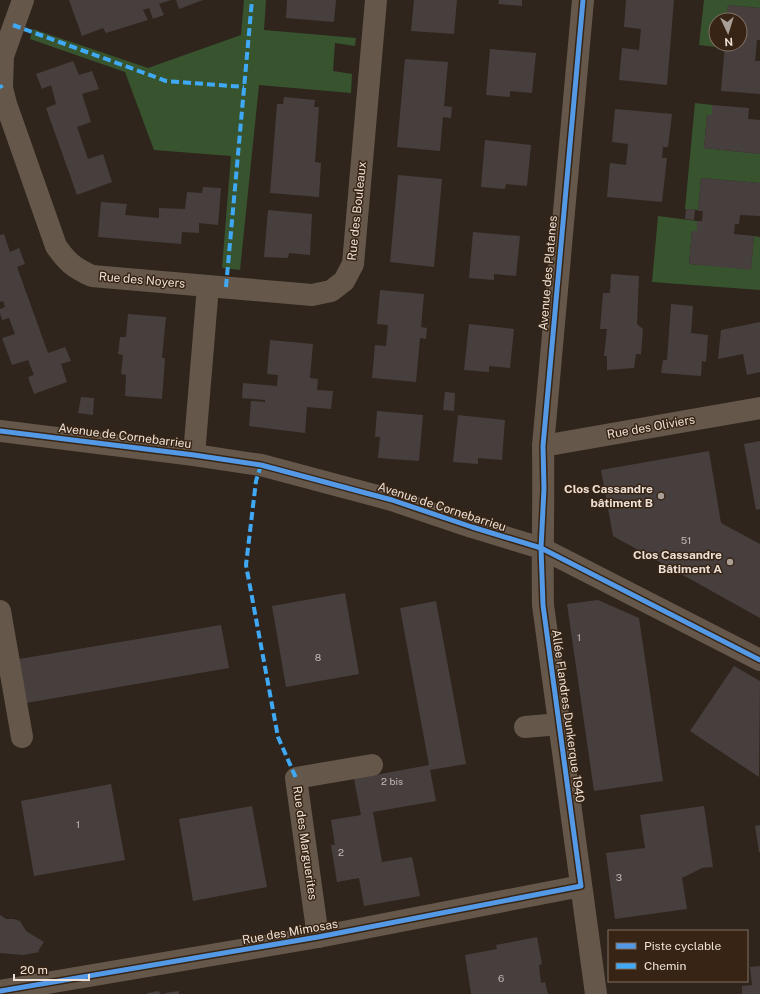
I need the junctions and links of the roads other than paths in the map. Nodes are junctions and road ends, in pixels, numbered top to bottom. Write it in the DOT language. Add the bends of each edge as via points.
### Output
graph roads {
  1 [pos="23,0"];
  2 [pos="376,0"];
  3 [pos="583,0"];
  4 [pos="208,286"];
  5 [pos="760,408"];
  6 [pos="0,430"];
  7 [pos="543,446"];
  8 [pos="194,455"];
  9 [pos="542,548"];
  10 [pos="0,611"];
  11 [pos="760,660"];
  12 [pos="560,724"];
  13 [pos="525,727"];
  14 [pos="22,737"];
  15 [pos="372,765"];
  16 [pos="582,886"];
  17 [pos="318,937"];
  18 [pos="0,991"];
  19 [pos="596,994"];
  1 -- 4 [label="street, Rue des Noyers" via="3,56 2,88 56,246 76,269 92,276"];
  2 -- 4 [label="street, Rue des Bouleaux" via="353,264 344,281 331,291 312,295"];
  3 -- 7 [label="street, Avenue des Platanes"];
  4 -- 8 [label="street"];
  5 -- 7 [label="street, Rue des Oliviers"];
  6 -- 8 [label="street, Avenue de Cornebarrieu"];
  7 -- 9 [label="street, Avenue des Platanes"];
  8 -- 9 [label="street, Avenue de Cornebarrieu" via="261,465 392,500"];
  9 -- 11 [label="street, Avenue de Cornebarrieu"];
  9 -- 12 [label="street, Allée Flandres Dunkerque 1940" via="543,605"];
  10 -- 14 [label="street"];
  12 -- 13 [label="street"];
  12 -- 16 [label="street, Allée Flandres Dunkerque 1940"];
  15 -- 17 [label="street, Rue des Marguerites" via="296,778"];
  16 -- 17 [label="street, Rue des Mimosas"];
  16 -- 19 [label="street, Allée Flandres Dunkerque 1940"];
  17 -- 18 [label="street, Rue des Mimosas"];
}
